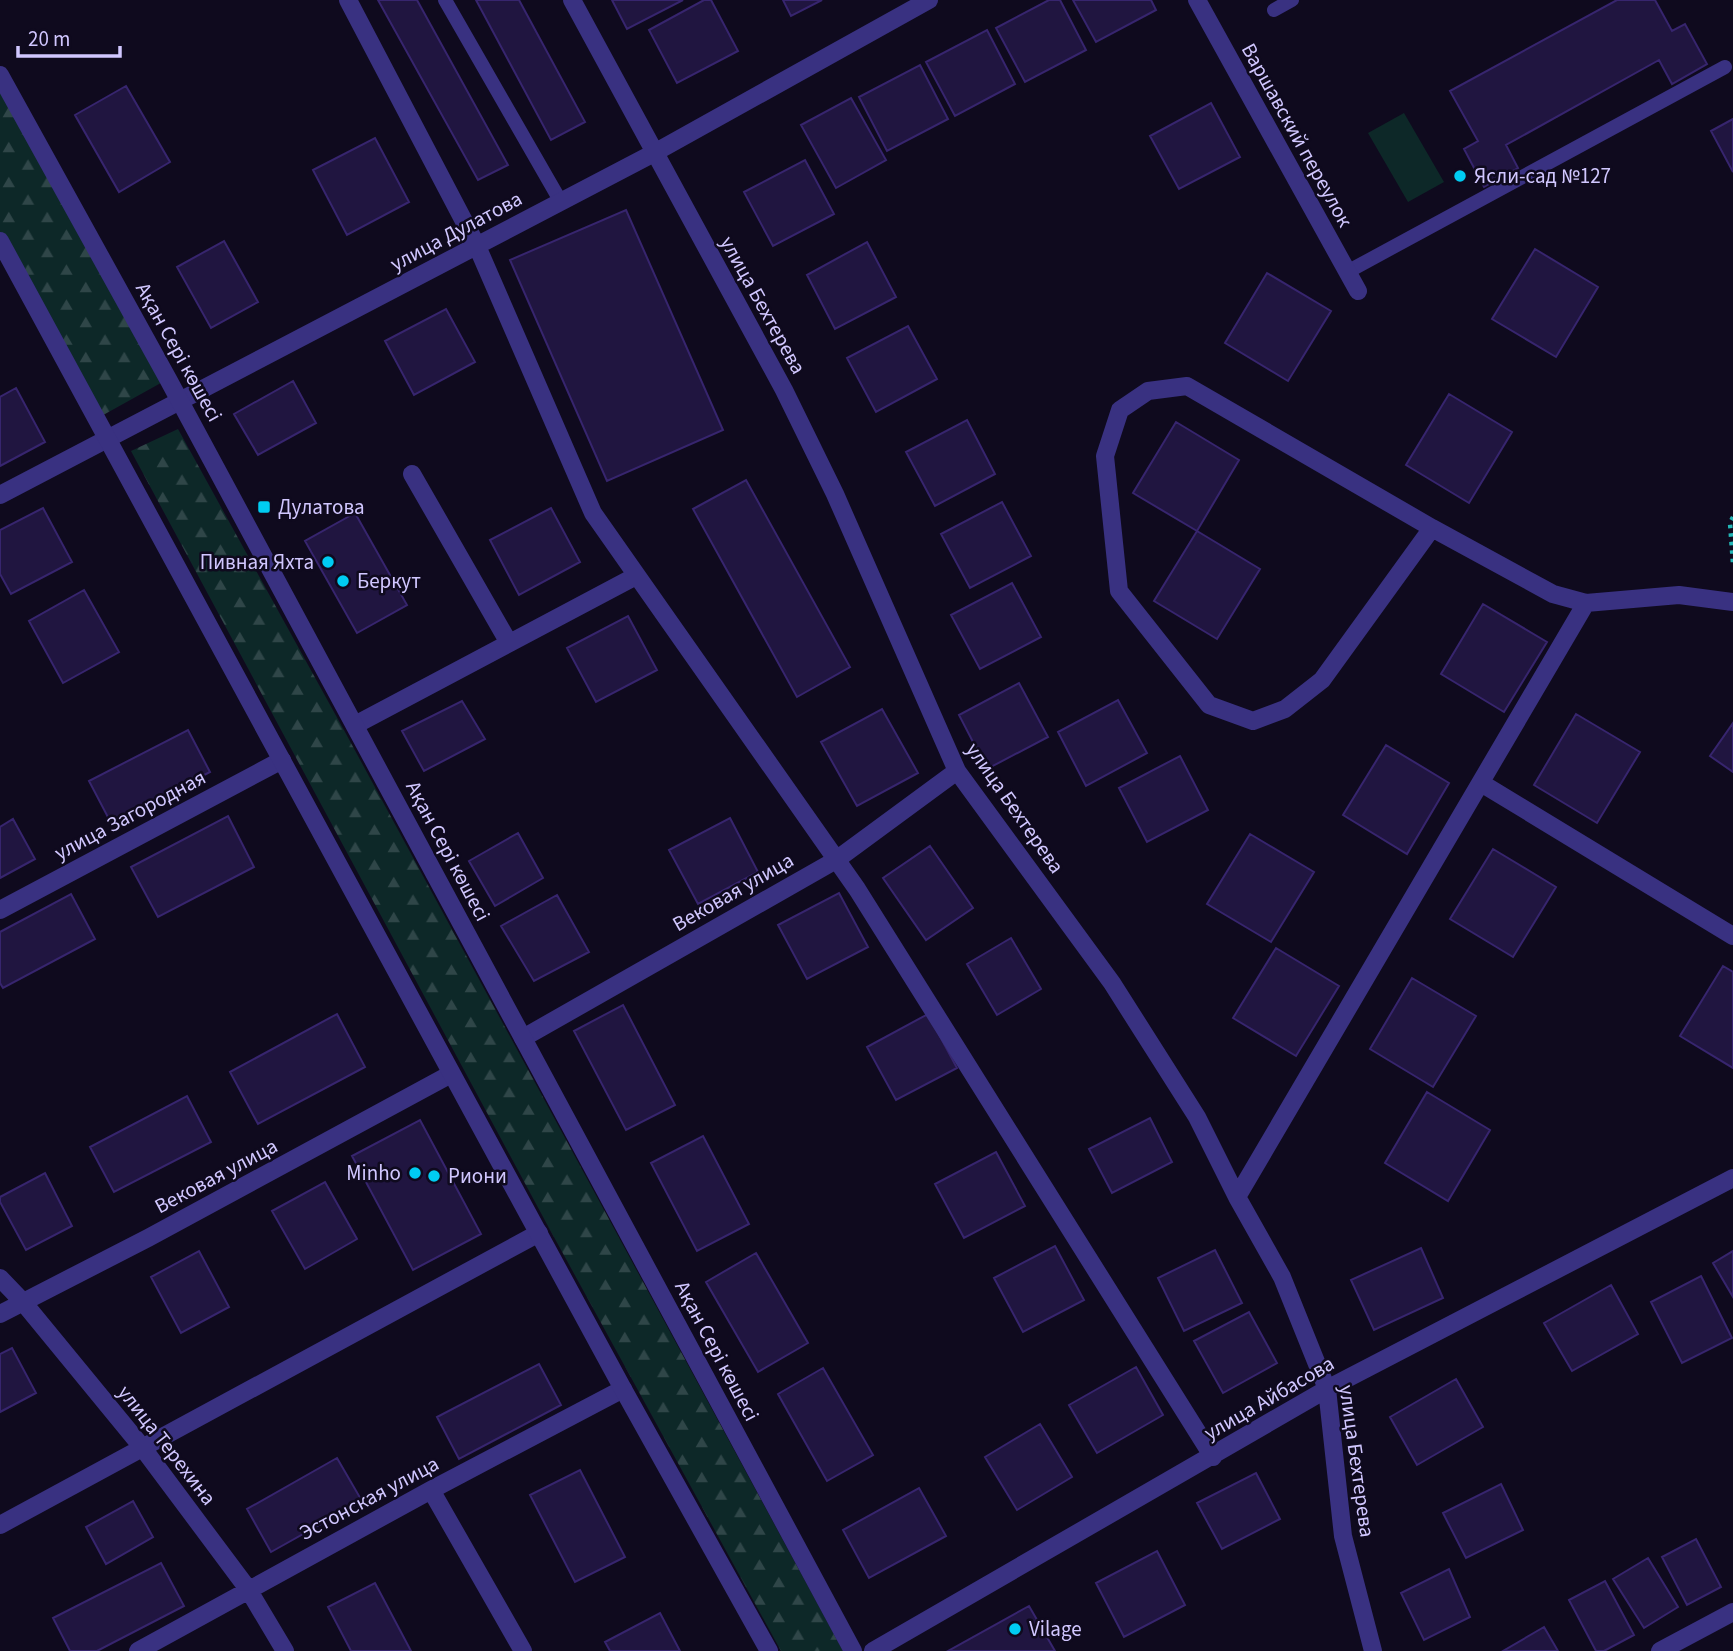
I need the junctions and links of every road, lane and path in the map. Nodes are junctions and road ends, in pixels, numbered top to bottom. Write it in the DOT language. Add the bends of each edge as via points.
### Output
graph roads {
  1 [pos="348,0"];
  2 [pos="445,0"];
  3 [pos="572,0"];
  4 [pos="929,0"];
  5 [pos="1197,0"];
  6 [pos="1292,0"];
  7 [pos="1274,10"];
  8 [pos="1725,67"];
  9 [pos="0,75"];
  10 [pos="654,153"];
  11 [pos="561,202"];
  12 [pos="0,241"];
  13 [pos="477,246"];
  14 [pos="1347,272"];
  15 [pos="1358,291"];
  16 [pos="180,401"];
  17 [pos="107,440"];
  18 [pos="412,474"];
  19 [pos="0,495"];
  20 [pos="1733,517"];
  21 [pos="1432,527"];
  22 [pos="1733,564"];
  23 [pos="636,576"];
  24 [pos="1733,602"];
  25 [pos="1586,603"];
  26 [pos="509,643"];
  27 [pos="355,725"];
  28 [pos="282,760"];
  29 [pos="957,771"];
  30 [pos="1480,783"];
  31 [pos="836,860"];
  32 [pos="0,910"];
  33 [pos="1733,936"];
  34 [pos="523,1038"];
  35 [pos="451,1074"];
  36 [pos="1733,1178"];
  37 [pos="1237,1197"];
  38 [pos="539,1233"];
  39 [pos="0,1278"];
  40 [pos="23,1302"];
  41 [pos="0,1314"];
  42 [pos="623,1389"];
  43 [pos="1327,1389"];
  44 [pos="142,1447"];
  45 [pos="1213,1457"];
  46 [pos="431,1490"];
  47 [pos="0,1525"];
  48 [pos="248,1589"];
  49 [pos="1733,1612"];
  50 [pos="138,1651"];
  51 [pos="285,1651"];
  52 [pos="523,1651"];
  53 [pos="769,1651"];
  54 [pos="853,1651"];
  55 [pos="873,1651"];
  56 [pos="1373,1651"];
  57 [pos="1660,1651"];
  1 -- 13 [label="street"];
  2 -- 11 [label="lane"];
  3 -- 10 [label="street, улица Бехтерева"];
  4 -- 10 [label="street, улица Дулатова"];
  5 -- 14 [label="street, Варшавский переулок"];
  6 -- 7 [label="lane"];
  8 -- 14 [label="lane"];
  9 -- 16 [label="street, Ақан Сері көшесі"];
  10 -- 11 [label="street, улица Дулатова"];
  10 -- 29 [label="street, улица Бехтерева" via="784,390 835,494"];
  11 -- 13 [label="street, улица Дулатова"];
  12 -- 17 [label="street"];
  13 -- 16 [label="street, улица Дулатова"];
  13 -- 23 [label="street" via="593,513"];
  14 -- 15 [label="street, Варшавский переулок"];
  16 -- 17 [label="street, улица Дулатова"];
  16 -- 27 [label="street, Ақан Сері көшесі"];
  17 -- 19 [label="street, улица Дулатова"];
  17 -- 28 [label="street"];
  18 -- 26 [label="street"];
  20 -- 22 [label="path"];
  21 -- 21 [label="street" via="1187,386 1148,391 1120,410 1105,456 1119,592 1209,705 1253,721 1285,709 1322,680"];
  21 -- 25 [label="street" via="1553,594"];
  23 -- 26 [label="street"];
  23 -- 31 [label="street"];
  24 -- 25 [label="street" via="1679,595"];
  25 -- 30 [label="street"];
  26 -- 27 [label="street"];
  27 -- 34 [label="street, Ақан Сері көшесі"];
  28 -- 32 [label="street, улица Загородная"];
  28 -- 35 [label="street"];
  29 -- 31 [label="street, Вековая улица"];
  29 -- 37 [label="street, улица Бехтерева" via="1112,983 1198,1117"];
  30 -- 33 [label="street"];
  30 -- 37 [label="street"];
  31 -- 34 [label="street, Вековая улица"];
  31 -- 45 [label="street"];
  34 -- 54 [label="street, Ақан Сері көшесі"];
  35 -- 38 [label="street"];
  35 -- 40 [label="street, Вековая улица"];
  36 -- 43 [label="street, улица Айбасова"];
  37 -- 43 [label="street, улица Бехтерева" via="1282,1277"];
  38 -- 42 [label="street"];
  38 -- 44 [label="street"];
  39 -- 40 [label="street, улица Терехина"];
  40 -- 41 [label="street, Вековая улица"];
  40 -- 44 [label="street, улица Терехина"];
  42 -- 46 [label="street, Эстонская улица"];
  42 -- 53 [label="street"];
  43 -- 45 [label="street, улица Айбасова"];
  43 -- 56 [label="street, улица Бехтерева" via="1343,1536"];
  44 -- 47 [label="street"];
  44 -- 48 [label="street, улица Терехина"];
  45 -- 55 [label="street, улица Айбасова"];
  46 -- 48 [label="street, Эстонская улица"];
  46 -- 52 [label="street"];
  48 -- 50 [label="street, Эстонская улица"];
  48 -- 51 [label="street, улица Терехина"];
  49 -- 57 [label="street"];
}
